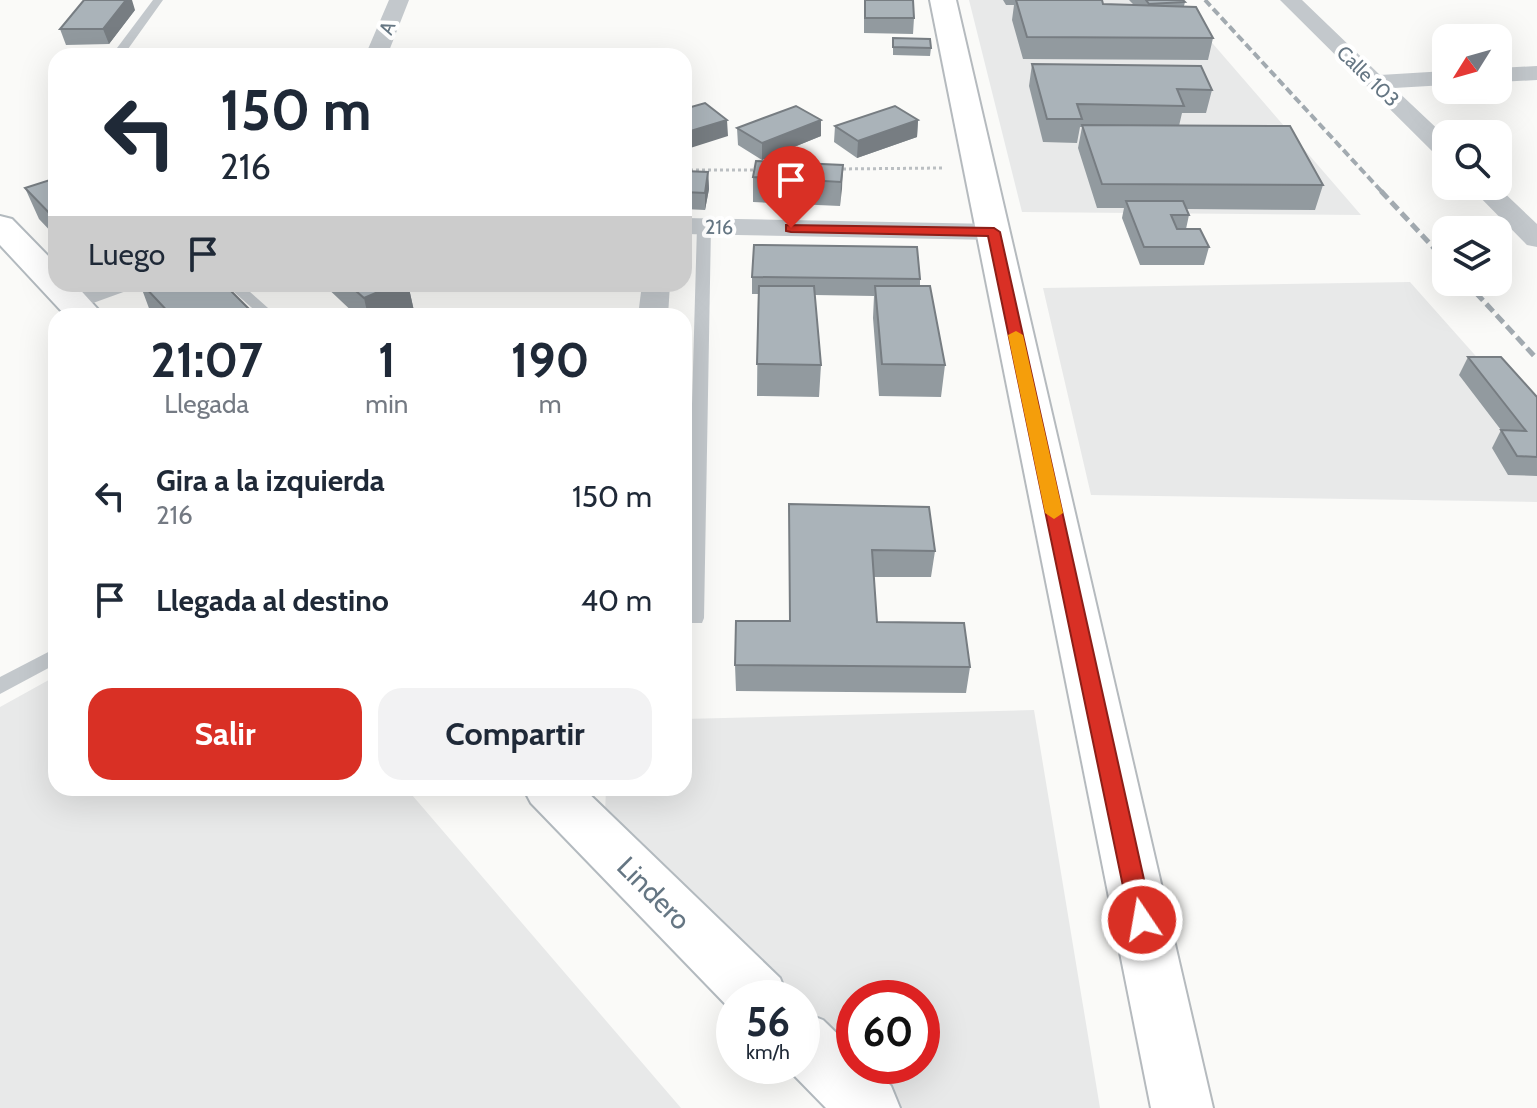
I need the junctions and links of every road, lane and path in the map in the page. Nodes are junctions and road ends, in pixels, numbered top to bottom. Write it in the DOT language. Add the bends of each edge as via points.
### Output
graph roads {
  1 [pos="158,0"];
  2 [pos="399,0"];
  3 [pos="943,0"];
  4 [pos="1290,0"];
  5 [pos="123,48"];
  6 [pos="379,48"];
  7 [pos="1537,73"];
  8 [pos="1512,74"];
  9 [pos="1432,79"];
  10 [pos="1375,82"];
  11 [pos="1432,137"];
  12 [pos="980,168"];
  13 [pos="827,169"];
  14 [pos="692,170"];
  15 [pos="763,170"];
  16 [pos="1497,200"];
  17 [pos="0,226"];
  18 [pos="694,226"];
  19 [pos="994,232"];
  20 [pos="1535,236"];
  21 [pos="48,276"];
  22 [pos="63,292"];
  23 [pos="106,292"];
  24 [pos="242,292"];
  25 [pos="78,308"];
  26 [pos="81,308"];
  27 [pos="260,308"];
  28 [pos="695,618"];
  29 [pos="48,659"];
  30 [pos="0,686"];
  31 [pos="557,796"];
  32 [pos="741,980"];
  33 [pos="820,1059"];
  34 [pos="869,1108"];
  35 [pos="1182,1108"];
  1 -- 5 [label="lane"];
  2 -- 6 [label="street, A"];
  3 -- 12 [label="main road"];
  4 -- 10 [label="street, Calle 103"];
  7 -- 8 [label="street"];
  9 -- 10 [label="street"];
  10 -- 11 [label="street, Calle 103"];
  12 -- 13 [label="path"];
  12 -- 19 [label="main road"];
  14 -- 15 [label="path"];
  16 -- 20 [label="street"];
  17 -- 21 [label="main road"];
  18 -- 19 [label="street, 216"];
  18 -- 28 [label="lane"];
  19 -- 35 [label="main road"];
  22 -- 25 [label="main road"];
  23 -- 26 [label="street"];
  24 -- 27 [label="lane"];
  29 -- 30 [label="lane"];
  31 -- 32 [label="main road, Lindero"];
  33 -- 34 [label="main road"];
}
